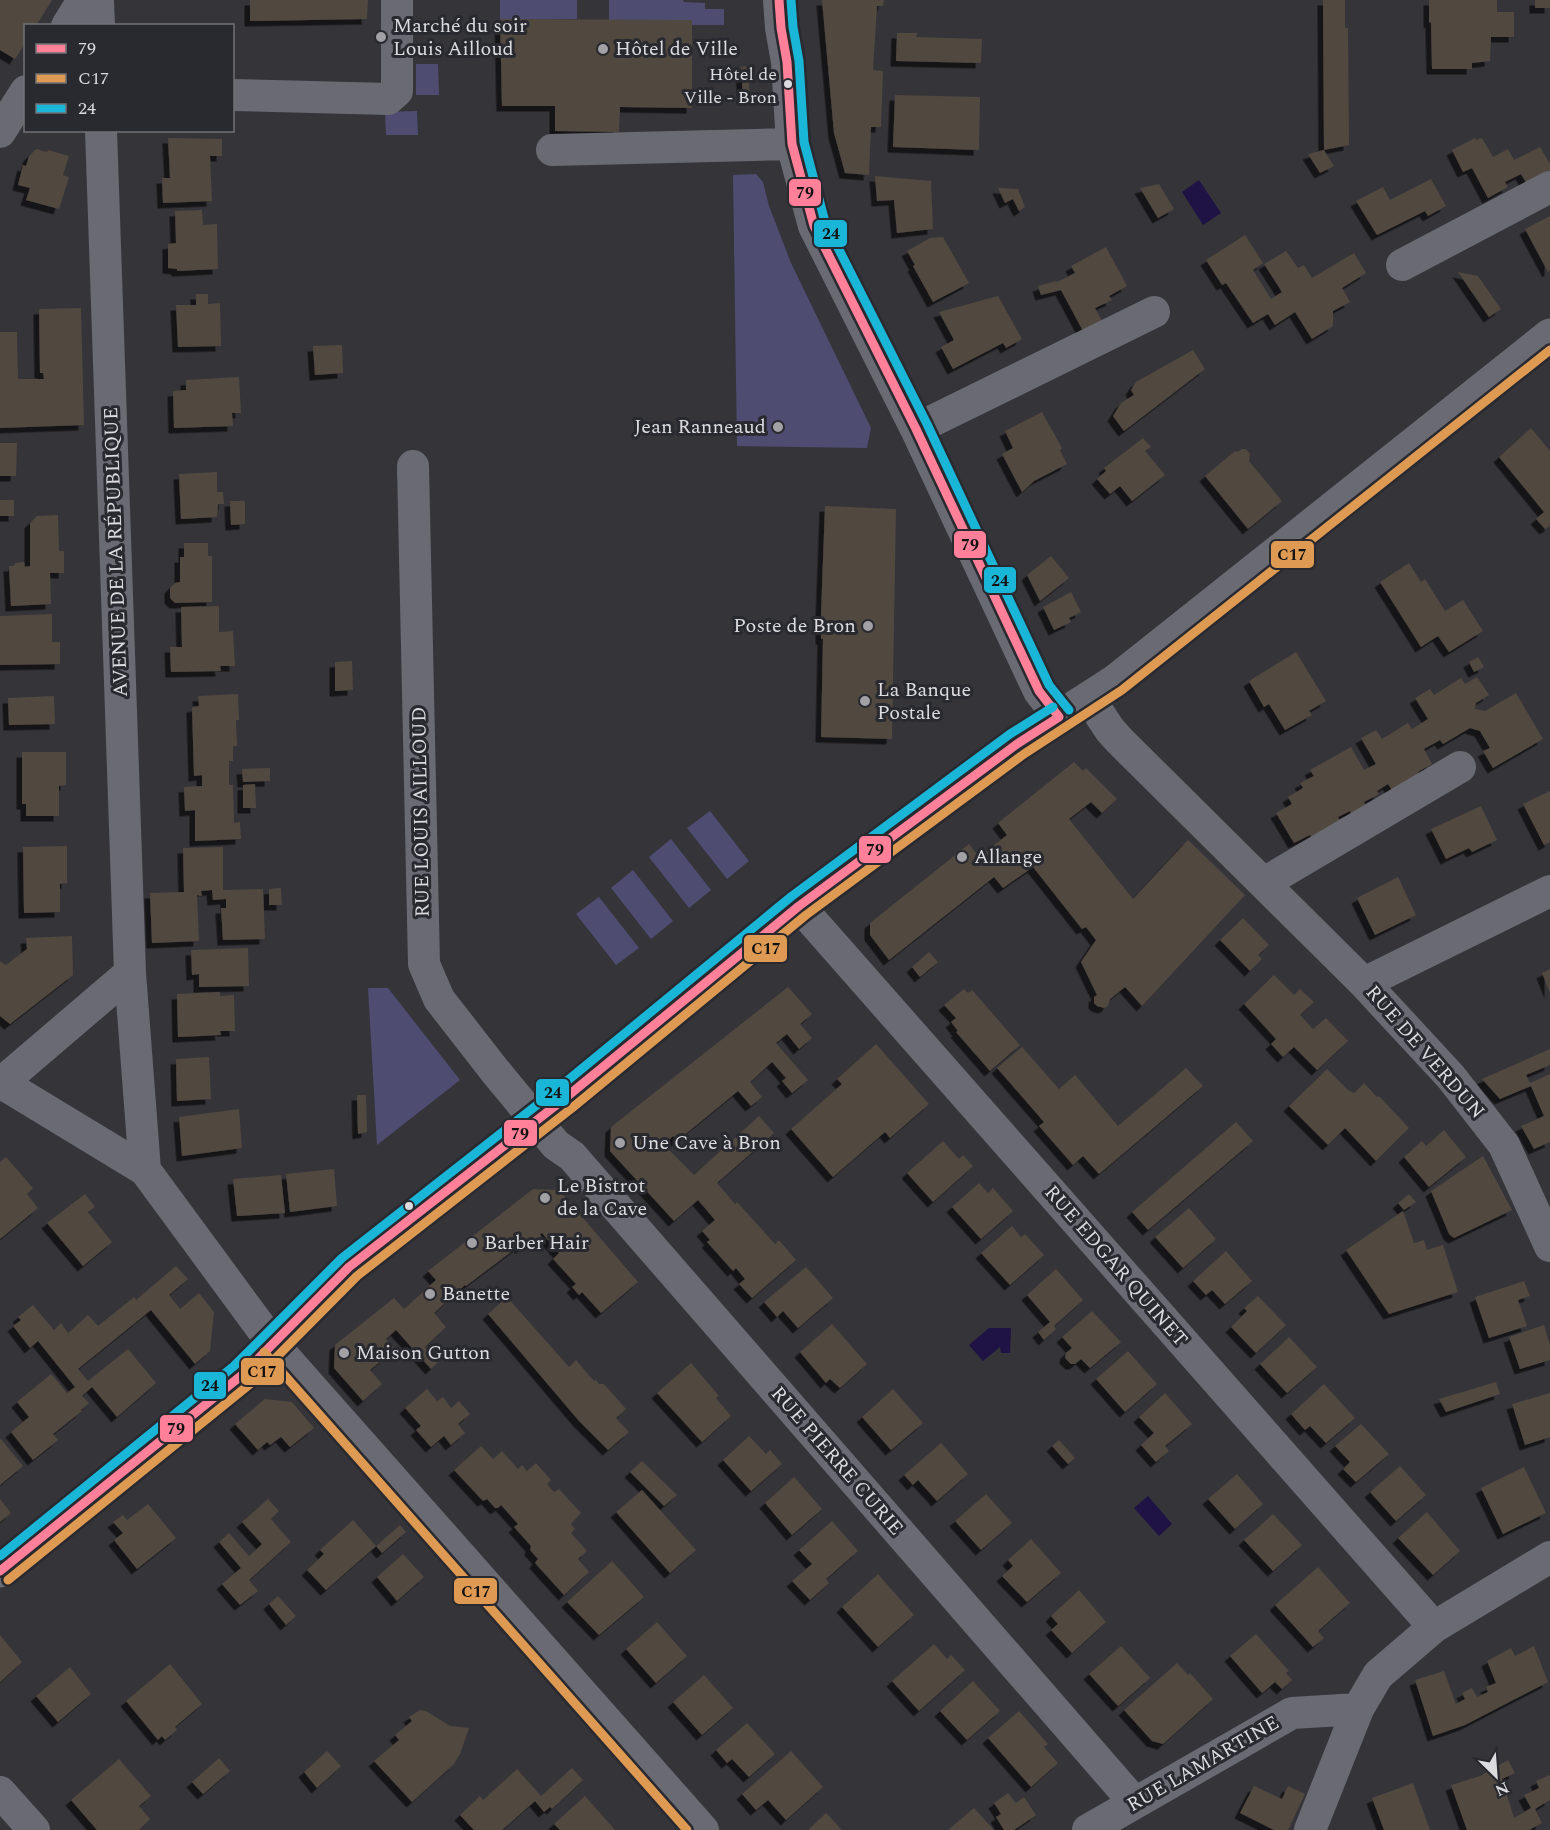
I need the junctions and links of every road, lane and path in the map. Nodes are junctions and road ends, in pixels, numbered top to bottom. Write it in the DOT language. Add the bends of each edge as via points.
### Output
graph roads {
  1 [pos="82,0"];
  2 [pos="98,0"];
  3 [pos="397,0"];
  4 [pos="779,0"];
  5 [pos="68,24"];
  6 [pos="99,24"];
  7 [pos="24,94"];
  8 [pos="234,95"];
  9 [pos="0,132"];
  10 [pos="101,132"];
  11 [pos="792,144"];
  12 [pos="552,150"];
  13 [pos="1550,187"];
  14 [pos="1402,265"];
  15 [pos="1155,312"];
  16 [pos="1550,334"];
  17 [pos="916,429"];
  18 [pos="413,466"];
  19 [pos="1089,698"];
  20 [pos="1059,717"];
  21 [pos="1460,767"];
  22 [pos="1264,883"];
  23 [pos="1550,891"];
  24 [pos="799,906"];
  25 [pos="130,973"];
  26 [pos="1364,983"];
  27 [pos="0,1083"];
  28 [pos="537,1121"];
  29 [pos="145,1170"];
  30 [pos="1550,1244"];
  31 [pos="273,1344"];
  32 [pos="1550,1557"];
  33 [pos="0,1571"];
  34 [pos="1434,1627"];
  35 [pos="1358,1709"];
  36 [pos="0,1792"];
  37 [pos="1135,1803"];
  38 [pos="34,1830"];
  39 [pos="703,1830"];
  40 [pos="1088,1830"];
  41 [pos="1310,1830"];
  1 -- 5 [label="street"];
  2 -- 6 [label="street"];
  3 -- 8 [label="street" via="397,91 388,99"];
  4 -- 11 [label="street"];
  7 -- 9 [label="street"];
  10 -- 25 [label="street, AVENUE DE LA RÉPUBLIQUE"];
  11 -- 12 [label="street"];
  11 -- 17 [label="street" via="813,226"];
  13 -- 14 [label="street"];
  15 -- 17 [label="street"];
  16 -- 19 [label="street"];
  17 -- 20 [label="street" via="1039,691"];
  18 -- 28 [label="street, RUE LOUIS AILLOUD" via="424,964 439,999"];
  19 -- 20 [label="street"];
  19 -- 22 [label="street, RUE DE VERDUN" via="1120,741"];
  20 -- 24 [label="street"];
  21 -- 22 [label="street"];
  22 -- 26 [label="street, RUE DE VERDUN"];
  23 -- 26 [label="street"];
  24 -- 28 [label="street"];
  24 -- 34 [label="street, RUE EDGAR QUINET"];
  25 -- 27 [label="street"];
  25 -- 29 [label="street, AVENUE DE LA RÉPUBLIQUE"];
  26 -- 30 [label="street, RUE DE VERDUN" via="1451,1077 1504,1145"];
  27 -- 29 [label="street"];
  28 -- 31 [label="street" via="349,1267"];
  28 -- 37 [label="street, RUE PIERRE CURIE" via="572,1156"];
  29 -- 31 [label="street"];
  31 -- 33 [label="street" via="242,1375"];
  31 -- 39 [label="street"];
  32 -- 34 [label="street"];
  34 -- 35 [label="street" via="1378,1675"];
  35 -- 37 [label="street, RUE LAMARTINE" via="1292,1713"];
  35 -- 41 [label="street"];
  36 -- 38 [label="street"];
  37 -- 40 [label="street, RUE LAMARTINE"];
}
